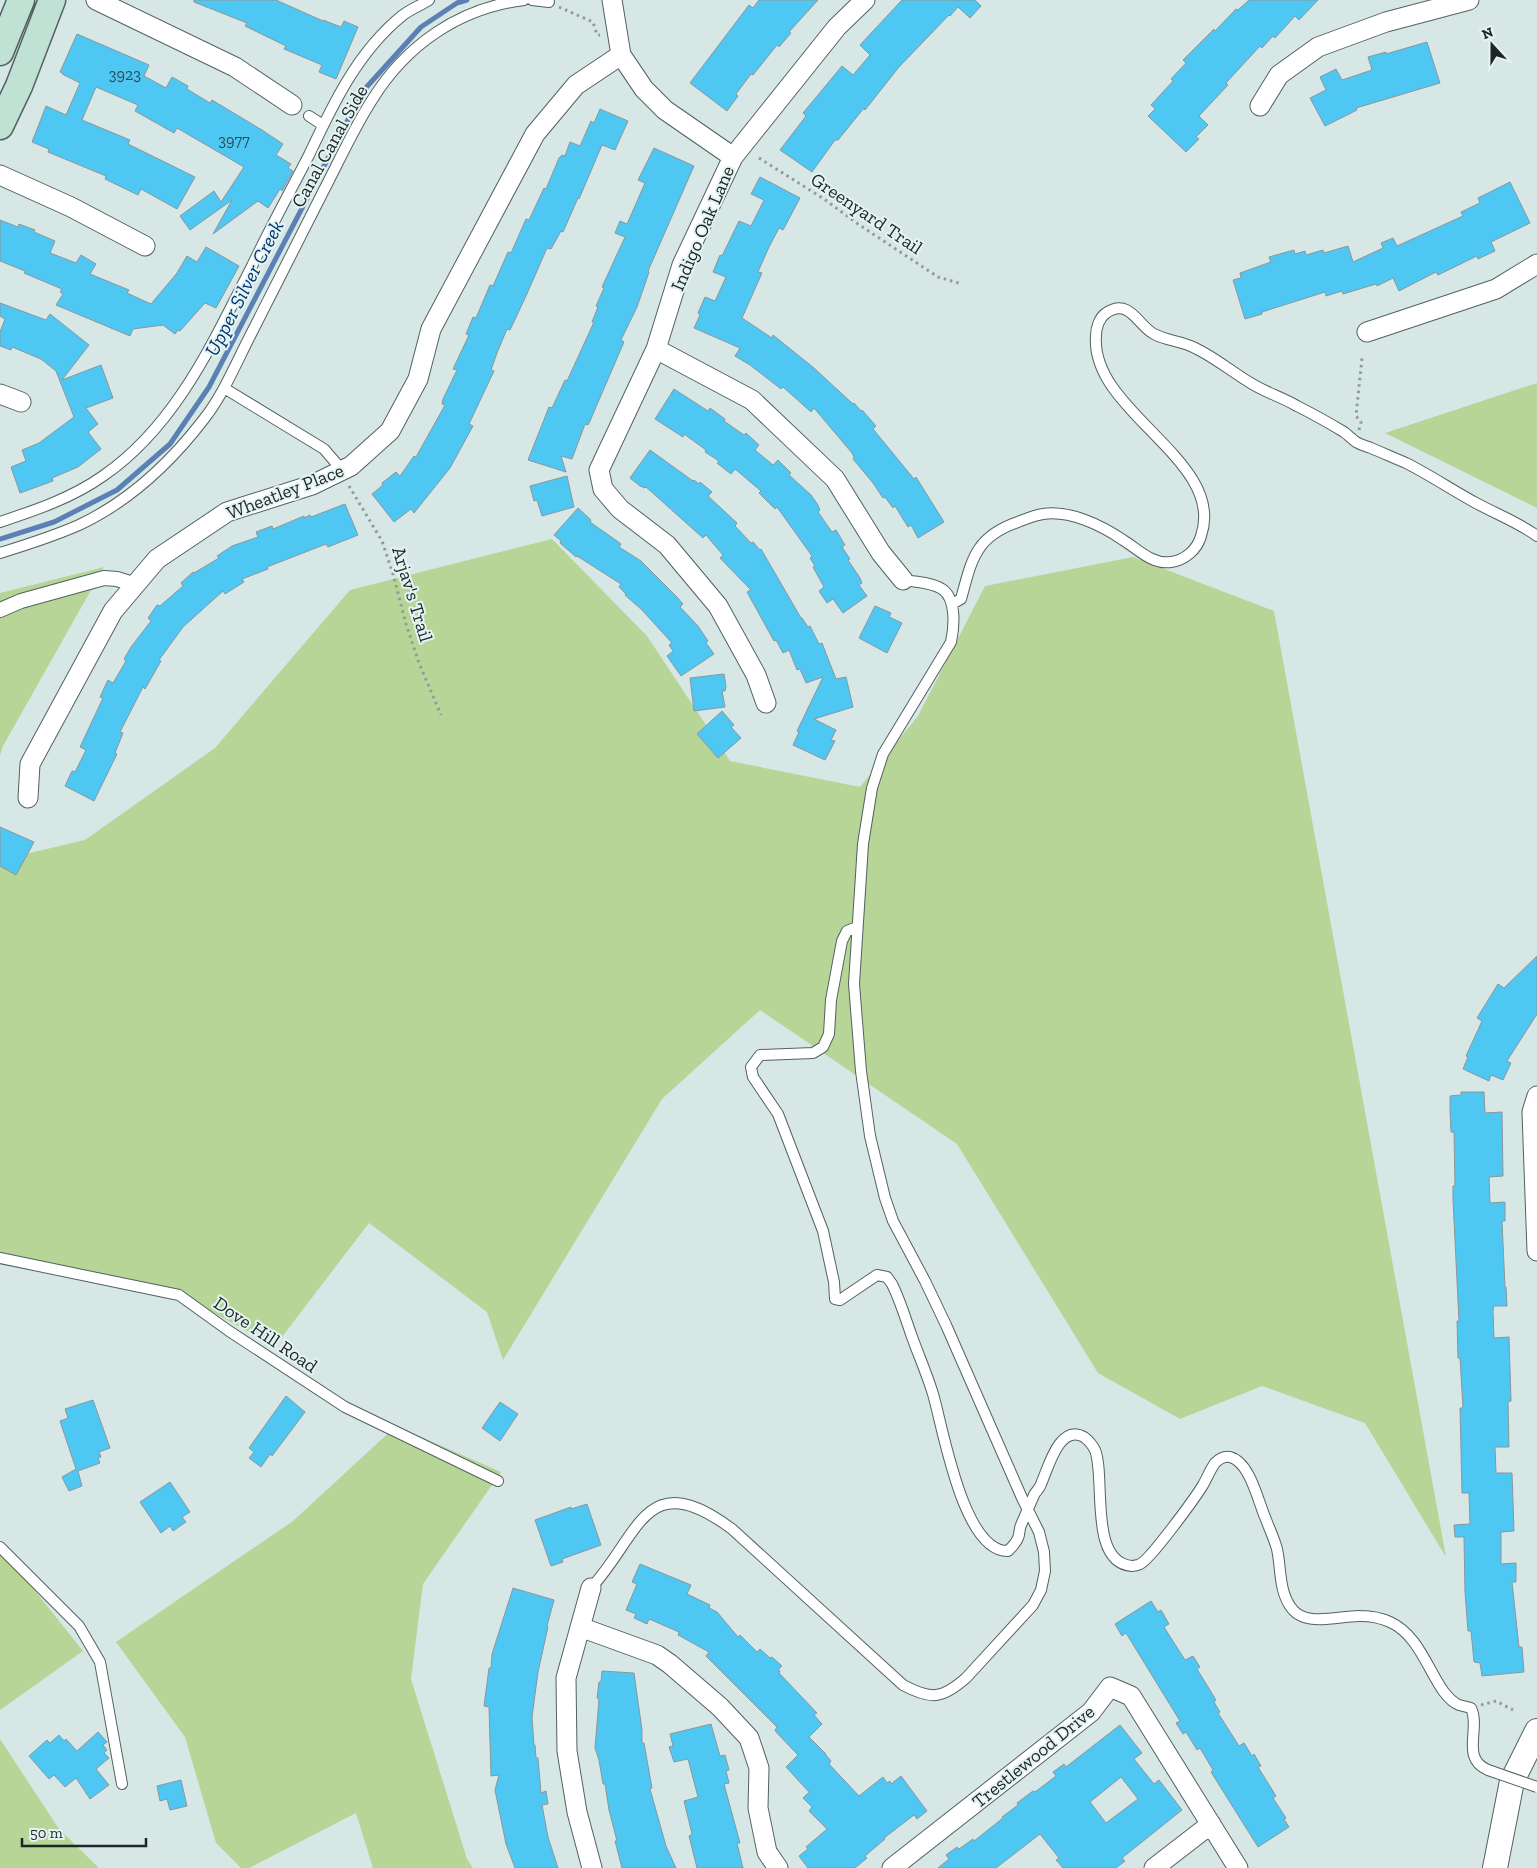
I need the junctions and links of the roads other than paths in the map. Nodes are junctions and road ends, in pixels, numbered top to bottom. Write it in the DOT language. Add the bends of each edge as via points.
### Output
graph roads {
  1 [pos="21,0"];
  2 [pos="52,0"];
  3 [pos="96,0"];
  4 [pos="429,0"];
  5 [pos="524,0"];
  6 [pos="532,0"];
  7 [pos="612,0"];
  8 [pos="865,0"];
  9 [pos="1469,0"];
  10 [pos="549,2"];
  11 [pos="0,52"];
  12 [pos="621,55"];
  13 [pos="292,105"];
  14 [pos="1260,106"];
  15 [pos="309,116"];
  16 [pos="323,125"];
  17 [pos="0,126"];
  18 [pos="733,157"];
  19 [pos="0,175"];
  20 [pos="145,246"];
  21 [pos="1537,264"];
  22 [pos="1367,332"];
  23 [pos="656,350"];
  24 [pos="224,388"];
  25 [pos="0,394"];
  26 [pos="22,402"];
  27 [pos="345,478"];
  28 [pos="0,522"];
  29 [pos="1537,536"];
  30 [pos="0,553"];
  31 [pos="902,580"];
  32 [pos="136,585"];
  33 [pos="952,604"];
  34 [pos="0,610"];
  35 [pos="766,703"];
  36 [pos="28,798"];
  37 [pos="857,927"];
  38 [pos="1537,1096"];
  39 [pos="1537,1251"];
  40 [pos="0,1258"];
  41 [pos="498,1481"];
  42 [pos="1028,1510"];
  43 [pos="0,1547"];
  44 [pos="591,1588"];
  45 [pos="580,1627"];
  46 [pos="1537,1731"];
  47 [pos="122,1784"];
  48 [pos="1537,1787"];
  49 [pos="1211,1824"];
  50 [pos="592,1868"];
  51 [pos="778,1868"];
  52 [pos="892,1868"];
  53 [pos="1154,1868"];
  54 [pos="1238,1868"];
  55 [pos="1495,1868"];
  1 -- 11 [label="main road"];
  2 -- 17 [label="main road"];
  3 -- 13 [label="street" via="235,67"];
  4 -- 16 [label="lane, Canal Canal Side" via="404,14 381,35 357,64"];
  5 -- 24 [label="lane, Canal Canal Side" via="464,15 443,26 400,63 372,99"];
  6 -- 10 [label="lane"];
  7 -- 12 [label="street" via="610,32"];
  8 -- 18 [label="street, Indigo Oak Lane" via="837,27"];
  9 -- 14 [label="street" via="1386,22 1318,47 1278,75"];
  12 -- 18 [label="street" via="644,89 665,110"];
  12 -- 27 [label="street, Wheatley Place" via="576,85 535,134 431,329 418,379 390,432 351,466"];
  15 -- 16 [label="lane"];
  16 -- 28 [label="lane, Canal Canal Side" via="220,328 165,419 129,457 102,477 60,501"];
  18 -- 23 [label="street, Indigo Oak Lane" via="682,265"];
  19 -- 20 [label="street" via="71,206"];
  21 -- 22 [label="street" via="1496,289"];
  23 -- 31 [label="street" via="752,400 835,479 881,553"];
  23 -- 35 [label="street, Indigo Oak Lane" via="600,470 603,489 620,509 666,545 718,606 756,675"];
  24 -- 27 [label="lane" via="324,449"];
  24 -- 30 [label="lane, Canal Canal Side" via="205,419 179,449 147,480 111,507 79,525"];
  25 -- 26 [label="street"];
  27 -- 32 [label="street, Wheatley Place" via="227,512 157,559"];
  29 -- 33 [label="lane" via="1526,527 1409,465 1358,444 1345,433 1252,384 1194,347 1156,336 1128,310 1120,308 1105,313 1100,319 1096,334 1099,361 1122,401 1174,455 1200,494 1205,517 1200,541 1180,559 1157,562 1088,522 1060,514 1043,514 991,534 981,544 969,568 961,599"];
  31 -- 33 [label="lane" via="944,590"];
  32 -- 34 [label="street" via="104,578"];
  32 -- 36 [label="street, Wheatley Place" via="113,610 30,764"];
  33 -- 37 [label="lane" via="955,624 951,642 883,754 872,788 863,844"];
  37 -- 42 [label="lane" via="854,984 862,1071 870,1136 885,1198"];
  37 -- 42 [label="lane" via="847,931 842,941 827,1042 819,1051 760,1055 751,1067 753,1077 778,1114 823,1232 835,1299 840,1300 877,1275 887,1277 892,1284 934,1396 948,1456 974,1526 995,1549 1008,1551 1018,1538"];
  38 -- 39 [label="street" via="1532,1112"];
  40 -- 41 [label="lane, Dove Hill Road" via="179,1295 345,1407"];
  42 -- 44 [label="lane" via="1044,1552 1045,1571 1033,1605 966,1678 938,1696 921,1694 903,1685 732,1529 715,1516 688,1505 669,1503 647,1512 607,1571"];
  42 -- 48 [label="lane, bridge" via="1056,1448 1068,1436 1082,1436 1096,1452 1108,1549 1117,1561 1132,1566 1152,1554 1203,1486 1216,1463 1228,1456 1236,1460 1253,1484 1272,1533 1290,1607 1310,1619 1367,1616 1388,1621 1407,1633 1444,1692 1458,1705 1471,1708 1474,1717 1473,1749 1479,1766"];
  43 -- 47 [label="lane" via="79,1626 100,1662"];
  44 -- 45 [label="street"];
  45 -- 50 [label="street" via="566,1678 567,1751 576,1812"];
  45 -- 51 [label="street" via="670,1664 720,1707 749,1738 759,1768 758,1808 767,1852"];
  46 -- 55 [label="street" via="1512,1781"];
  49 -- 52 [label="street, Trestlewood Drive" via="1131,1696 1110,1687 1091,1712"];
  49 -- 53 [label="street"];
  49 -- 54 [label="street, Trestlewood Drive"];
}
